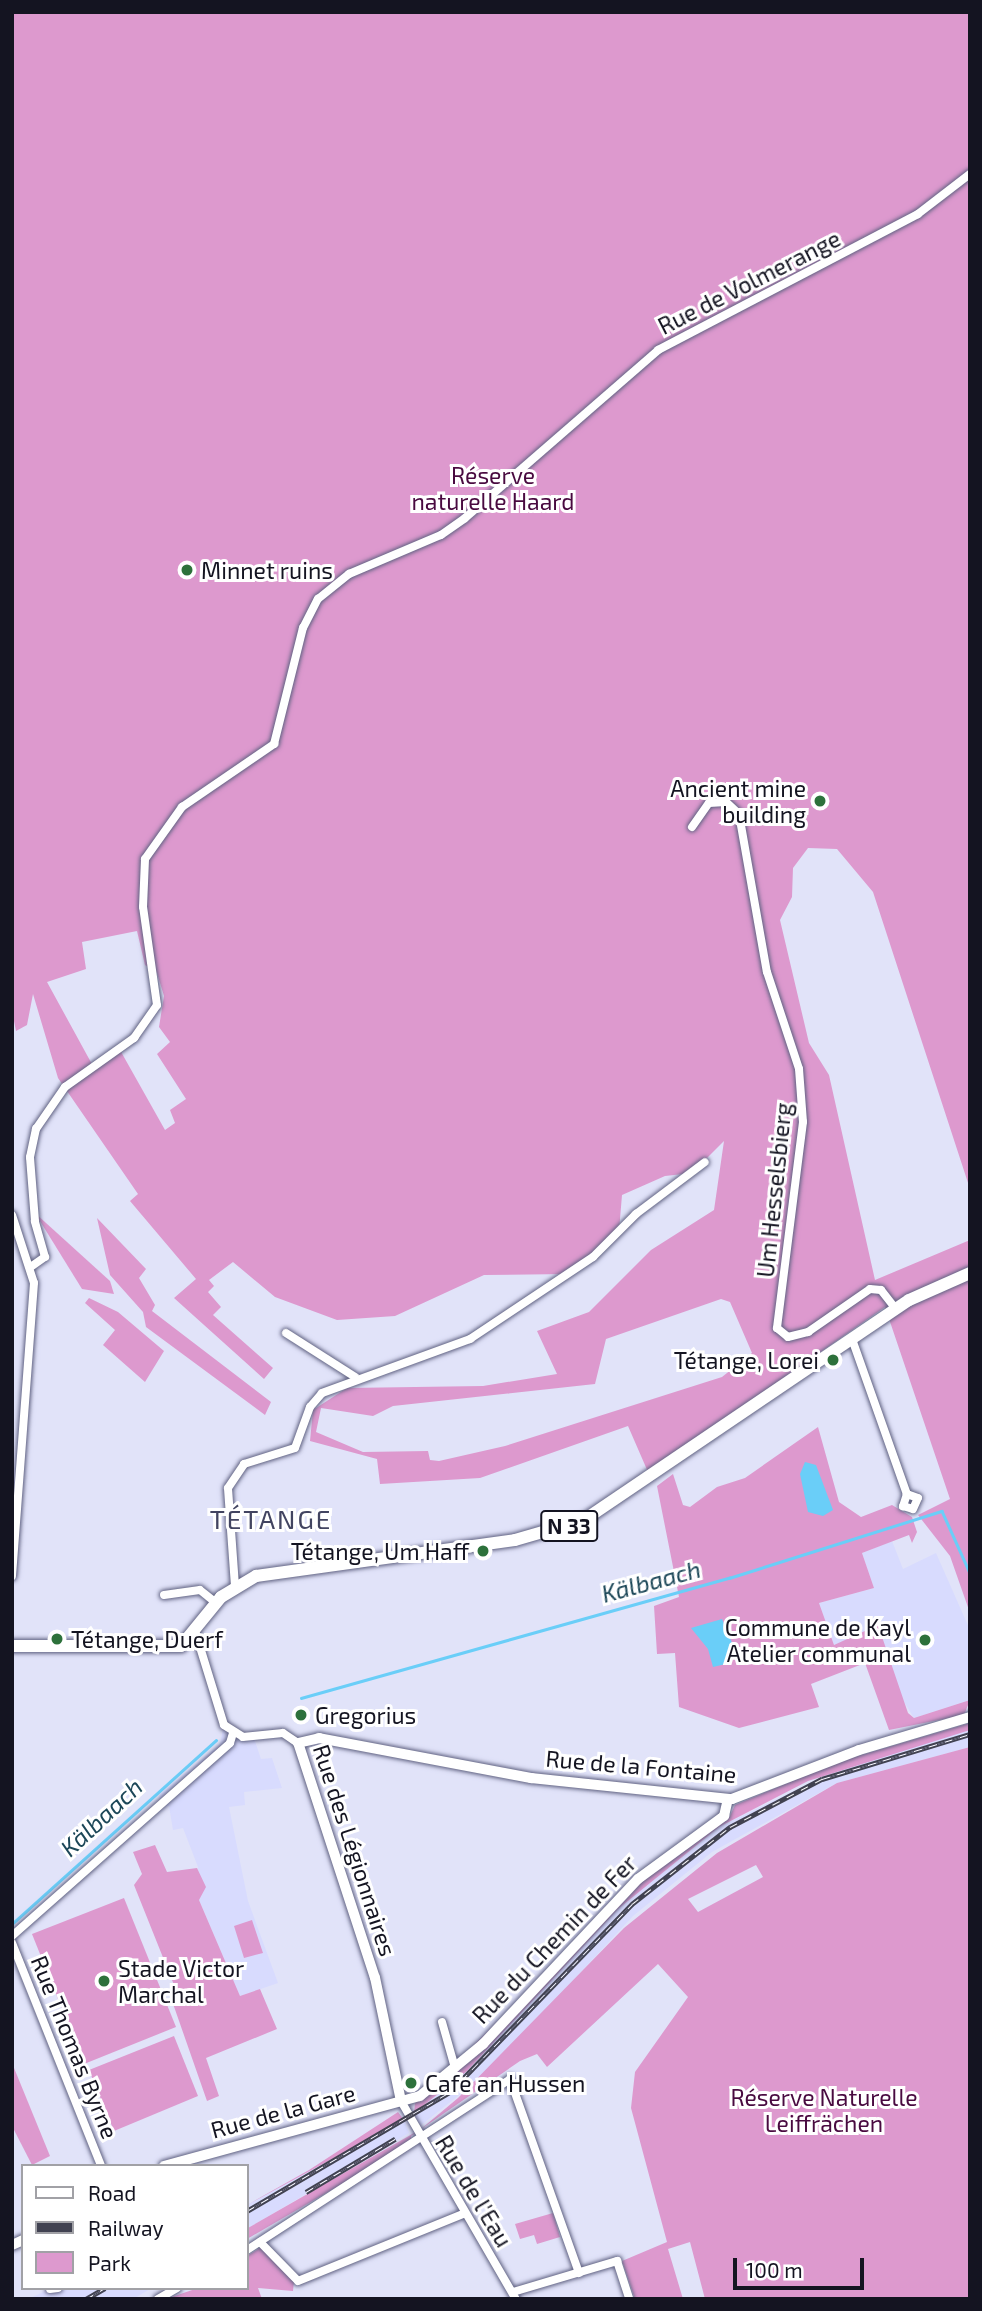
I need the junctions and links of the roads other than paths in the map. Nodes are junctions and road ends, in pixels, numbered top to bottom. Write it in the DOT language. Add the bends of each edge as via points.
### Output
graph roads {
  1 [pos="970,174"];
  2 [pos="692,827"];
  3 [pos="705,1162"];
  4 [pos="12,1215"];
  5 [pos="32,1266"];
  6 [pos="970,1273"];
  7 [pos="895,1309"];
  8 [pos="286,1333"];
  9 [pos="852,1339"];
  10 [pos="355,1377"];
  11 [pos="907,1494"];
  12 [pos="12,1576"];
  13 [pos="235,1586"];
  14 [pos="164,1595"];
  15 [pos="215,1602"];
  16 [pos="196,1634"];
  17 [pos="12,1646"];
  18 [pos="970,1717"];
  19 [pos="233,1733"];
  20 [pos="298,1743"];
  21 [pos="728,1799"];
  22 [pos="12,1936"];
  23 [pos="12,1943"];
  24 [pos="442,2022"];
  25 [pos="456,2068"];
  26 [pos="401,2101"];
  27 [pos="421,2141"];
  28 [pos="182,2163"];
  29 [pos="100,2164"];
  30 [pos="463,2214"];
  31 [pos="260,2242"];
  32 [pos="248,2249"];
  33 [pos="579,2273"];
  34 [pos="174,2290"];
  35 [pos="514,2296"];
  36 [pos="158,2299"];
  37 [pos="629,2299"];
  1 -- 5 [label="street, Rue de Volmerange" via="918,214 658,350 442,535 349,574 318,599 303,628 274,744 202,789 164,825 149,849 141,883 157,1006 134,1038 65,1087 36,1129 30,1157 35,1221 45,1257"];
  2 -- 7 [label="street, Um Hesselsbierg" via="709,803 726,802 738,814 765,961 799,1069 803,1122 777,1328 788,1337 808,1332 870,1289 881,1290"];
  3 -- 10 [label="street" via="646,1205 593,1257 470,1339 421,1362"];
  4 -- 5 [label="street"];
  5 -- 12 [label="street"];
  6 -- 7 [label="main road, N 33"];
  7 -- 9 [label="main road, N 33"];
  8 -- 10 [label="street"];
  9 -- 11 [label="street"];
  9 -- 13 [label="main road, N 33" via="584,1520 515,1540 270,1572"];
  10 -- 13 [label="street" via="310,1407 295,1448 252,1457 230,1481 227,1538"];
  13 -- 15 [label="main road, N 33"];
  14 -- 15 [label="street" via="200,1590"];
  15 -- 16 [label="main road, N 33"];
  16 -- 17 [label="main road" via="181,1646 146,1651"];
  16 -- 19 [label="street" via="217,1708"];
  18 -- 21 [label="main road, Rue de la Fontaine"];
  19 -- 20 [label="street, Rue des Légionnaires" via="283,1733"];
  19 -- 22 [label="street" via="230,1742"];
  20 -- 21 [label="main road, Rue de la Fontaine" via="319,1738 531,1778"];
  20 -- 26 [label="main road, Rue des Légionnaires" via="375,1978"];
  21 -- 25 [label="main road, Rue du Chemin de Fer" via="724,1816 621,1895"];
  23 -- 29 [label="street, Rue Thomas Byrne"];
  24 -- 25 [label="street"];
  25 -- 26 [label="main road, Rue du Chemin de Fer" via="420,2096"];
  26 -- 27 [label="street, Rue de l'Eau"];
  26 -- 28 [label="main road, Rue de la Gare"];
  27 -- 30 [label="street, Rue de l'Eau"];
  27 -- 31 [label="street"];
  27 -- 33 [label="street" via="506,2080 515,2081"];
  30 -- 31 [label="street" via="298,2281"];
  30 -- 35 [label="street, Rue de l'Eau"];
  31 -- 32 [label="street"];
  33 -- 35 [label="street"];
  33 -- 37 [label="street" via="617,2261"];
  34 -- 36 [label="street"];
}
